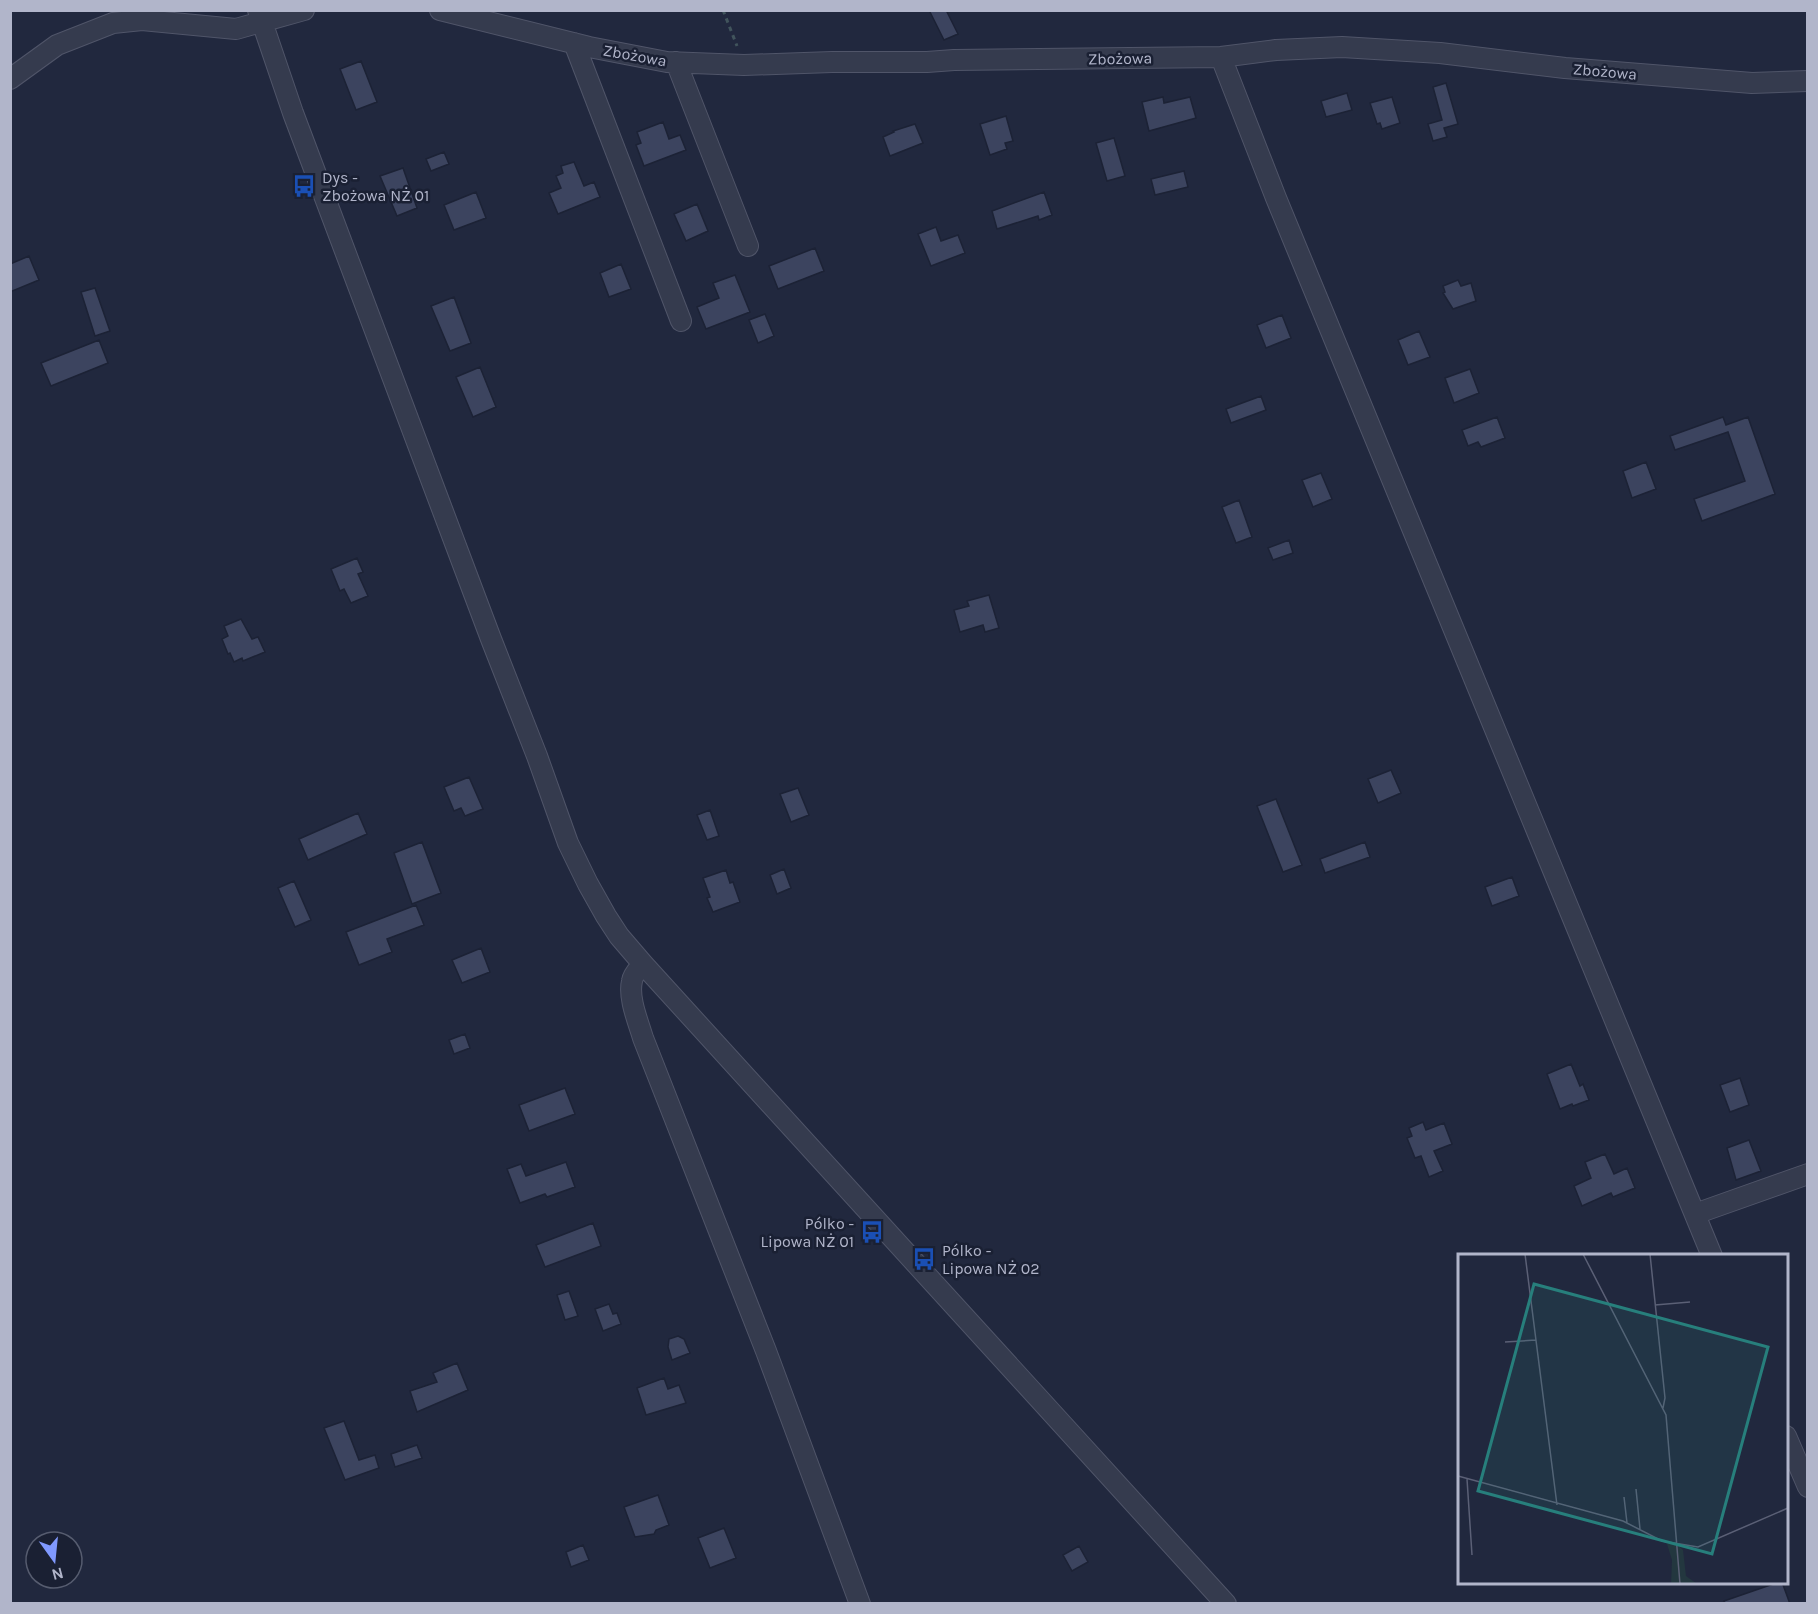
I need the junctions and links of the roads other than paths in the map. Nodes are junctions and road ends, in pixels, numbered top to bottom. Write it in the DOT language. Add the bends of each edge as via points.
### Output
graph roads {
  1 [pos="304,10"];
  2 [pos="440,10"];
  3 [pos="260,16"];
  4 [pos="574,44"];
  5 [pos="1221,57"];
  6 [pos="676,62"];
  7 [pos="10,79"];
  8 [pos="1806,81"];
  9 [pos="748,246"];
  10 [pos="681,321"];
  11 [pos="643,964"];
  12 [pos="1808,1174"];
  13 [pos="1695,1214"];
  14 [pos="1711,1254"];
  15 [pos="1788,1441"];
  16 [pos="1808,1487"];
  17 [pos="860,1604"];
  18 [pos="1226,1604"];
  1 -- 3 [label="street"];
  2 -- 4 [label="street, Zbożowa"];
  3 -- 7 [label="street" via="245,28 228,29 142,20 113,23 57,45"];
  3 -- 11 [label="street" via="568,843 610,923"];
  4 -- 6 [label="street, Zbożowa"];
  4 -- 10 [label="street"];
  5 -- 6 [label="street, Zbożowa" via="744,65"];
  5 -- 8 [label="street, Zbożowa" via="1341,47 1752,83"];
  5 -- 13 [label="street" via="1275,198"];
  6 -- 9 [label="street"];
  11 -- 17 [label="street" via="634,975 632,987 643,1038"];
  11 -- 18 [label="street"];
  12 -- 13 [label="street"];
  13 -- 14 [label="street"];
  15 -- 16 [label="street"];
}
